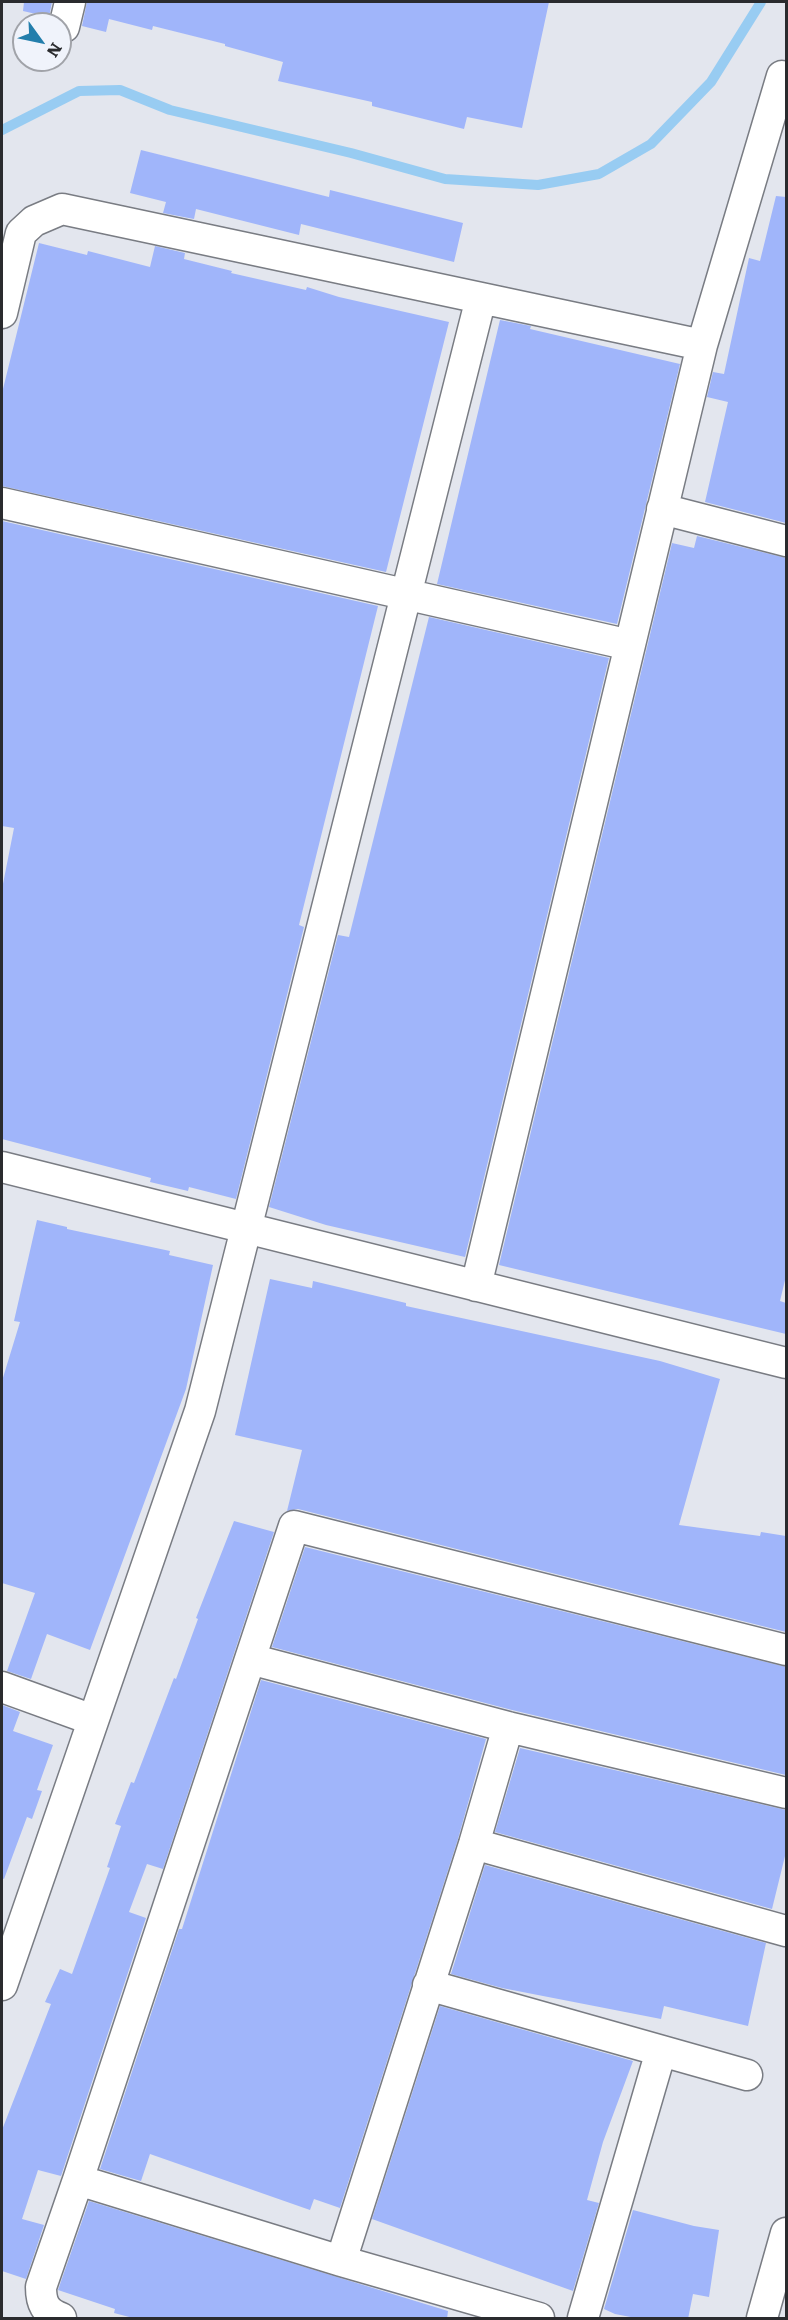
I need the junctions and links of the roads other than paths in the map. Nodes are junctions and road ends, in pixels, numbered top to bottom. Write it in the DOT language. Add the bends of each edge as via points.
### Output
graph roads {
  1 [pos="786,77"];
  2 [pos="481,298"];
  3 [pos="2,313"];
  4 [pos="702,345"];
  5 [pos="2,503"];
  6 [pos="662,509"];
  7 [pos="786,541"];
  8 [pos="406,594"];
  9 [pos="630,645"];
  10 [pos="2,1167"];
  11 [pos="246,1228"];
  12 [pos="476,1286"];
  13 [pos="786,1363"];
  14 [pos="786,1650"];
  15 [pos="250,1659"];
  16 [pos="2,1687"];
  17 [pos="93,1720"];
  18 [pos="508,1727"];
  19 [pos="786,1793"];
  20 [pos="474,1844"];
  21 [pos="786,1931"];
  22 [pos="2,1985"];
  23 [pos="428,1985"];
  24 [pos="661,2051"];
  25 [pos="747,2075"];
  26 [pos="78,2180"];
  27 [pos="784,2248"];
  28 [pos="340,2261"];
  29 [pos="61,2319"];
  30 [pos="539,2319"];
  31 [pos="583,2319"];
  32 [pos="762,2319"];
  1 -- 4 [label="street" via="782,76"];
  2 -- 3 [label="street" via="62,209 34,220 21,233"];
  2 -- 4 [label="street"];
  2 -- 8 [label="street"];
  4 -- 6 [label="street"];
  5 -- 8 [label="street"];
  6 -- 7 [label="street"];
  6 -- 9 [label="street"];
  8 -- 9 [label="street"];
  8 -- 11 [label="street"];
  9 -- 12 [label="street"];
  10 -- 11 [label="street"];
  11 -- 12 [label="street"];
  11 -- 17 [label="street" via="200,1411"];
  12 -- 13 [label="street"];
  14 -- 15 [label="street" via="294,1526"];
  15 -- 18 [label="street"];
  15 -- 26 [label="street"];
  16 -- 17 [label="street"];
  17 -- 22 [label="street"];
  18 -- 19 [label="street"];
  18 -- 20 [label="street"];
  20 -- 21 [label="street"];
  20 -- 23 [label="street"];
  23 -- 24 [label="street"];
  23 -- 28 [label="street"];
  24 -- 25 [label="street"];
  24 -- 31 [label="street"];
  26 -- 28 [label="street"];
  26 -- 29 [label="street" via="41,2287 41,2303"];
  27 -- 32 [label="street"];
  28 -- 30 [label="street"];
}
